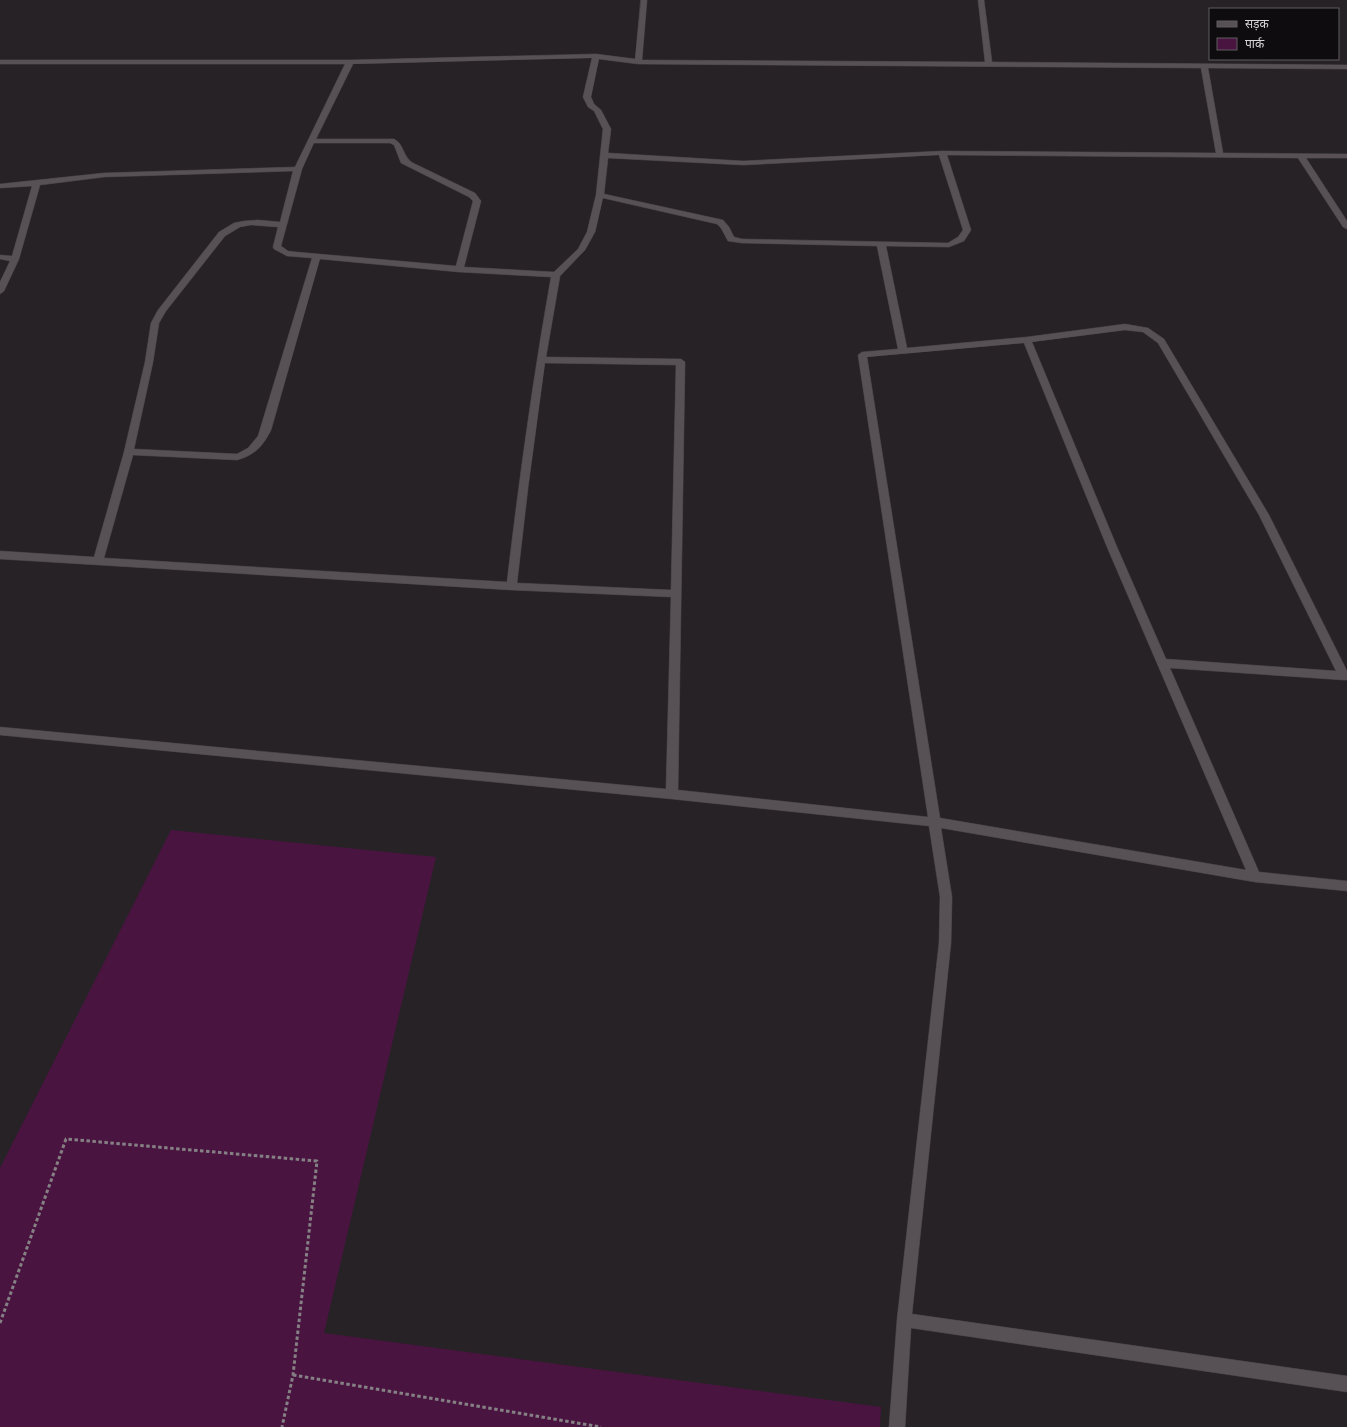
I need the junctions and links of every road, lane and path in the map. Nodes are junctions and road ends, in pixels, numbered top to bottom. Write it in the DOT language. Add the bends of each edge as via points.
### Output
graph roads {
  1 [pos="644,0"];
  2 [pos="981,0"];
  3 [pos="596,56"];
  4 [pos="0,62"];
  5 [pos="350,62"];
  6 [pos="638,62"];
  7 [pos="989,64"];
  8 [pos="1204,66"];
  9 [pos="1346,67"];
  10 [pos="312,141"];
  11 [pos="942,153"];
  12 [pos="604,155"];
  13 [pos="1220,155"];
  14 [pos="1300,155"];
  15 [pos="1347,156"];
  16 [pos="298,169"];
  17 [pos="37,183"];
  18 [pos="0,186"];
  19 [pos="600,195"];
  20 [pos="283,225"];
  21 [pos="1347,227"];
  22 [pos="881,244"];
  23 [pos="317,256"];
  24 [pos="0,257"];
  25 [pos="15,259"];
  26 [pos="459,269"];
  27 [pos="556,276"];
  28 [pos="0,290"];
  29 [pos="1027,340"];
  30 [pos="903,351"];
  31 [pos="541,360"];
  32 [pos="129,452"];
  33 [pos="0,555"];
  34 [pos="98,561"];
  35 [pos="512,586"];
  36 [pos="677,594"];
  37 [pos="1162,663"];
  38 [pos="1345,676"];
  39 [pos="0,731"];
  40 [pos="672,794"];
  41 [pos="933,822"];
  42 [pos="1255,877"];
  43 [pos="1347,886"];
  44 [pos="904,1320"];
  45 [pos="0,1323"];
  46 [pos="293,1375"];
  47 [pos="1347,1384"];
  48 [pos="282,1427"];
  49 [pos="601,1427"];
  50 [pos="897,1427"];
  1 -- 6 [label="street"];
  2 -- 7 [label="street"];
  3 -- 5 [label="street"];
  3 -- 6 [label="street"];
  3 -- 12 [label="street" via="587,97 607,129"];
  4 -- 5 [label="street"];
  5 -- 10 [label="street"];
  6 -- 7 [label="street"];
  7 -- 8 [label="street"];
  8 -- 9 [label="street"];
  8 -- 13 [label="street"];
  10 -- 16 [label="street"];
  10 -- 26 [label="street" via="391,141 397,144 404,161 410,165 472,195 477,201"];
  11 -- 12 [label="street" via="744,163"];
  11 -- 13 [label="street"];
  11 -- 22 [label="street" via="967,230 961,239 949,245"];
  12 -- 19 [label="street"];
  13 -- 14 [label="street"];
  14 -- 15 [label="street"];
  14 -- 21 [label="street"];
  16 -- 17 [label="street" via="104,176"];
  16 -- 20 [label="street"];
  17 -- 18 [label="street"];
  17 -- 25 [label="street"];
  19 -- 22 [label="street" via="720,222 731,239 742,241"];
  19 -- 27 [label="street" via="591,232 581,250"];
  20 -- 23 [label="street" via="277,247 281,252"];
  20 -- 32 [label="street" via="247,222 233,225 222,234 162,310 155,323"];
  22 -- 30 [label="street"];
  23 -- 26 [label="street"];
  23 -- 32 [label="street" via="266,430 258,446 248,454 236,457"];
  24 -- 25 [label="street"];
  25 -- 28 [label="street"];
  26 -- 27 [label="street"];
  27 -- 31 [label="street"];
  29 -- 30 [label="street"];
  29 -- 37 [label="street"];
  29 -- 38 [label="street" via="1125,328 1145,330 1161,341 1264,515"];
  30 -- 41 [label="street" via="862,355"];
  31 -- 35 [label="street"];
  31 -- 36 [label="street" via="681,362"];
  32 -- 34 [label="street"];
  33 -- 34 [label="street"];
  34 -- 35 [label="street"];
  35 -- 36 [label="street"];
  36 -- 40 [label="street"];
  37 -- 38 [label="street"];
  37 -- 42 [label="street"];
  39 -- 40 [label="street"];
  40 -- 41 [label="street"];
  41 -- 42 [label="street"];
  41 -- 44 [label="street" via="946,897 945,943"];
  42 -- 43 [label="street"];
  44 -- 47 [label="street"];
  44 -- 50 [label="street"];
  45 -- 46 [label="path" via="66,1139 317,1161"];
  46 -- 48 [label="path"];
  46 -- 49 [label="path"];
}
